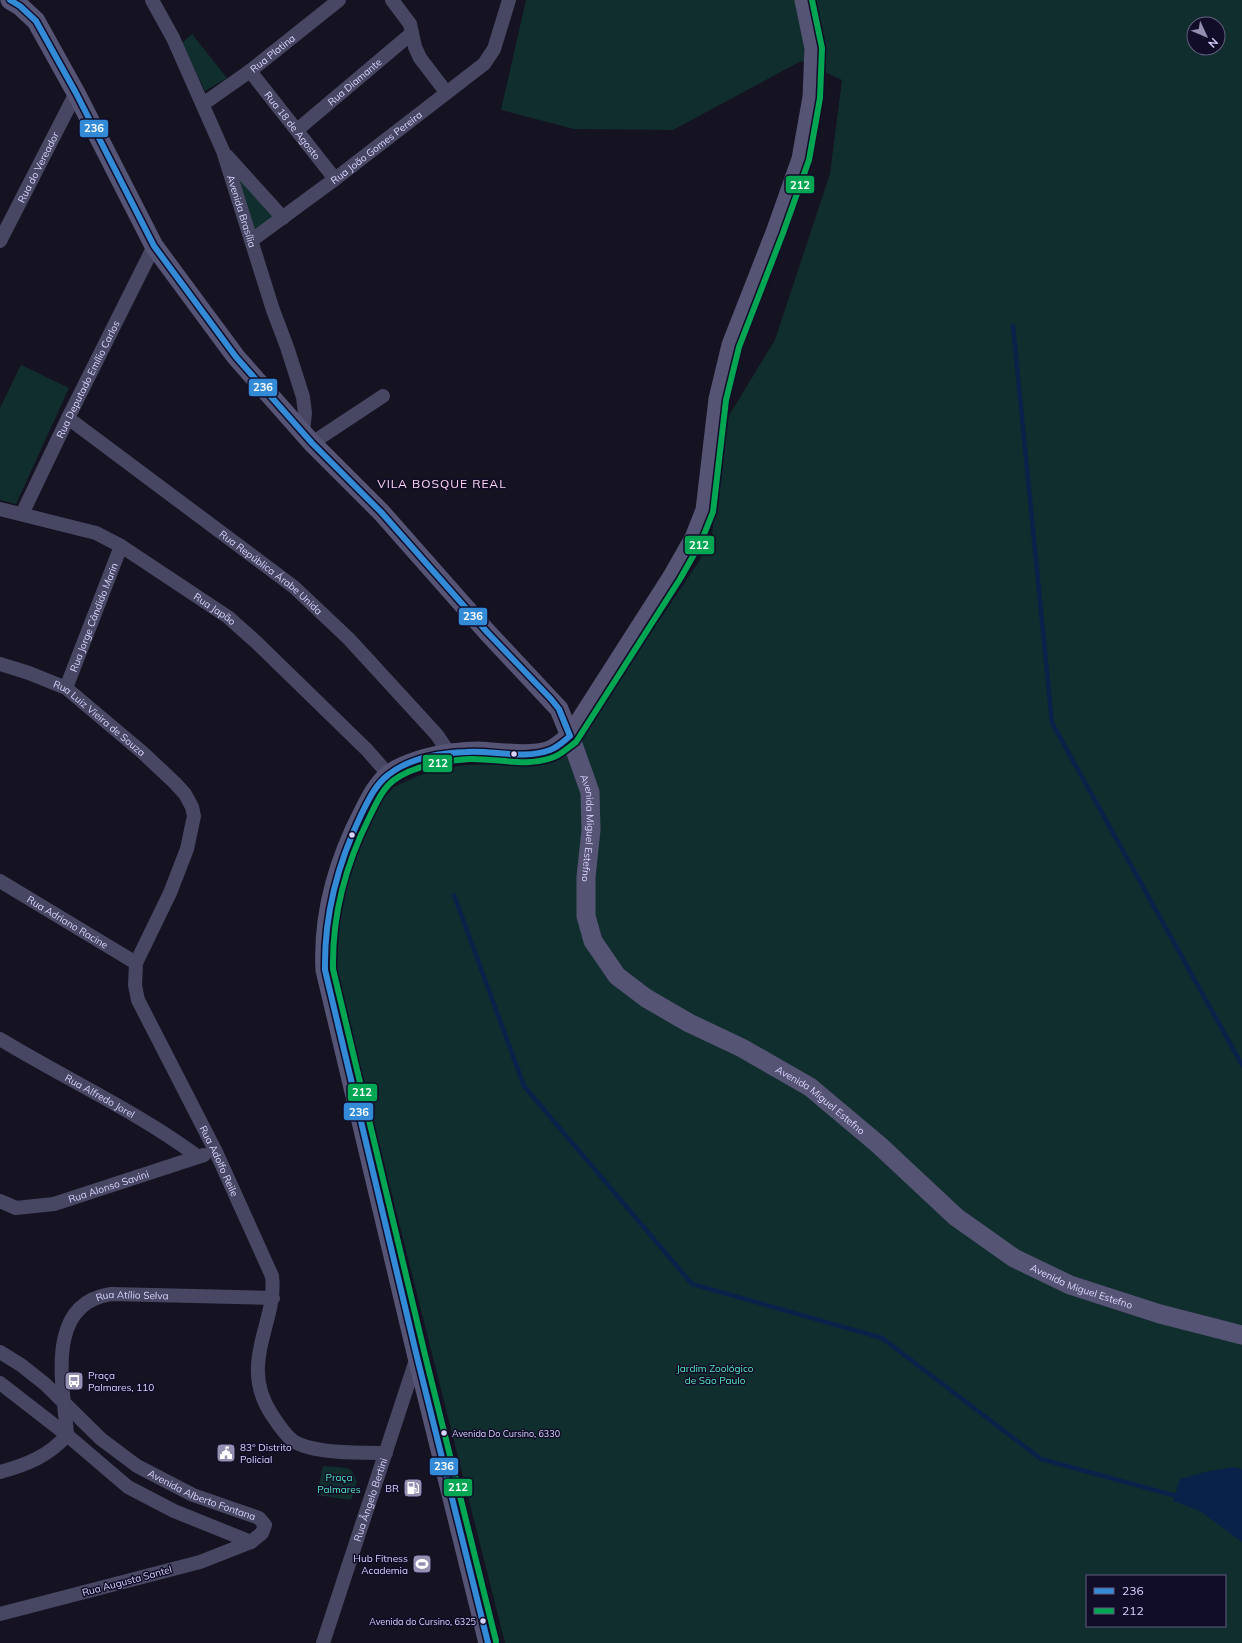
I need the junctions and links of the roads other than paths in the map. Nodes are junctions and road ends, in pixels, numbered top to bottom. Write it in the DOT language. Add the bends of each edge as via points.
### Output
graph roads {
  1 [pos="10,0"];
  2 [pos="152,0"];
  3 [pos="339,0"];
  4 [pos="392,0"];
  5 [pos="509,0"];
  6 [pos="804,0"];
  7 [pos="412,33"];
  8 [pos="250,71"];
  9 [pos="446,92"];
  10 [pos="76,93"];
  11 [pos="203,104"];
  12 [pos="297,130"];
  13 [pos="223,151"];
  14 [pos="335,178"];
  15 [pos="283,218"];
  16 [pos="252,240"];
  17 [pos="0,241"];
  18 [pos="154,246"];
  19 [pos="383,396"];
  20 [pos="68,418"];
  21 [pos="308,437"];
  22 [pos="0,510"];
  23 [pos="22,514"];
  24 [pos="121,546"];
  25 [pos="0,664"];
  26 [pos="66,688"];
  27 [pos="570,736"];
  28 [pos="449,753"];
  29 [pos="388,774"];
  30 [pos="186,794"];
  31 [pos="0,881"];
  32 [pos="136,963"];
  33 [pos="0,1039"];
  34 [pos="216,1152"];
  35 [pos="198,1156"];
  36 [pos="0,1201"];
  37 [pos="273,1298"];
  38 [pos="1242,1335"];
  39 [pos="0,1352"];
  40 [pos="417,1357"];
  41 [pos="0,1383"];
  42 [pos="64,1401"];
  43 [pos="67,1435"];
  44 [pos="386,1453"];
  45 [pos="0,1472"];
  46 [pos="251,1542"];
  47 [pos="0,1614"];
  48 [pos="323,1643"];
  49 [pos="488,1643"];
  1 -- 10 [label="main road, Avenida Miguel Estefno" via="36,21"];
  2 -- 11 [label="street, Avenida Brasília" via="173,38"];
  3 -- 8 [label="street, Rua Platina"];
  4 -- 7 [label="street" via="410,24"];
  5 -- 9 [label="street, Rua João Gomes Pereira" via="494,48 484,64"];
  6 -- 27 [label="main road" via="814,48 812,97 801,159 731,345 718,399 705,510 694,538 673,575"];
  7 -- 9 [label="street" via="420,58"];
  7 -- 12 [label="street, Rua Diamante"];
  8 -- 11 [label="street, Rua Platina"];
  8 -- 12 [label="street, Rua 18 de Agosto"];
  9 -- 14 [label="street, Rua João Gomes Pereira"];
  10 -- 17 [label="street, Rua do Vereador"];
  10 -- 18 [label="main road, Avenida Miguel Estefno"];
  11 -- 13 [label="street, Avenida Brasília"];
  12 -- 14 [label="street, Rua 18 de Agosto"];
  13 -- 15 [label="street"];
  13 -- 16 [label="street, Avenida Brasília"];
  14 -- 15 [label="street, Rua João Gomes Pereira"];
  15 -- 16 [label="street, Rua João Gomes Pereira"];
  16 -- 21 [label="street, Avenida Brasília" via="302,397"];
  18 -- 20 [label="street, Rua Deputado Emílio Carlos"];
  18 -- 21 [label="main road, Avenida Miguel Estefno" via="236,357"];
  19 -- 21 [label="street"];
  20 -- 23 [label="street, Rua Deputado Emílio Carlos"];
  20 -- 28 [label="street, Rua República Árabe Unida" via="294,587 349,639 437,735"];
  21 -- 27 [label="main road, Avenida Miguel Estefno" via="381,512 556,706"];
  22 -- 23 [label="street, Rua Japão"];
  23 -- 24 [label="street, Rua Japão" via="96,533"];
  24 -- 26 [label="street, Rua Jorge Cândido Marin"];
  24 -- 29 [label="street, Rua Japão" via="228,617 367,750"];
  25 -- 26 [label="street, Rua Luiz Vieira de Souza"];
  26 -- 30 [label="street, Rua Luiz Vieira de Souza" via="142,752"];
  27 -- 28 [label="main road" via="551,750 538,752"];
  27 -- 38 [label="main road, Avenida Miguel Estefno" via="590,792 592,830 586,877 586,916 593,941 617,976 646,998 689,1024 742,1048 810,1087 879,1145 956,1217 1014,1258 1070,1285 1160,1314"];
  28 -- 29 [label="main road" via="409,764"];
  29 -- 40 [label="main road" via="379,784 352,833 335,881 327,916 325,970"];
  30 -- 32 [label="street, Rua Adolfo Reile" via="194,816 187,849 170,893"];
  31 -- 32 [label="street, Rua Adriano Racine"];
  32 -- 34 [label="street, Rua Adolfo Reile" via="135,985 138,1000"];
  33 -- 35 [label="street, Rua Alfredo Jorel" via="129,1112"];
  34 -- 35 [label="street, Rua Alonso Savini"];
  34 -- 37 [label="street, Rua Adolfo Reile" via="268,1264 272,1276"];
  35 -- 36 [label="street, Rua Alonso Savini" via="54,1204 16,1208"];
  37 -- 42 [label="street, Rua Atílio Selva" via="118,1294 95,1299 81,1308 63,1339 60,1368"];
  37 -- 44 [label="street, Rua Adolfo Reile" via="258,1366 263,1401 281,1429 294,1441 309,1447 349,1453"];
  39 -- 42 [label="street, Avenida Alberto Fontana" via="21,1365"];
  40 -- 44 [label="street, Rua Ângelo Bertini"];
  40 -- 49 [label="main road"];
  41 -- 43 [label="street"];
  42 -- 43 [label="street, Rua Atílio Selva"];
  42 -- 46 [label="street, Avenida Alberto Fontana" via="101,1439 137,1466 180,1489 263,1521 265,1525 262,1533"];
  43 -- 45 [label="street" via="41,1457"];
  43 -- 46 [label="street" via="128,1487 144,1497"];
  44 -- 48 [label="street, Rua Ângelo Bertini"];
  46 -- 47 [label="street, Rua Augusta Santel" via="200,1562"];
}
